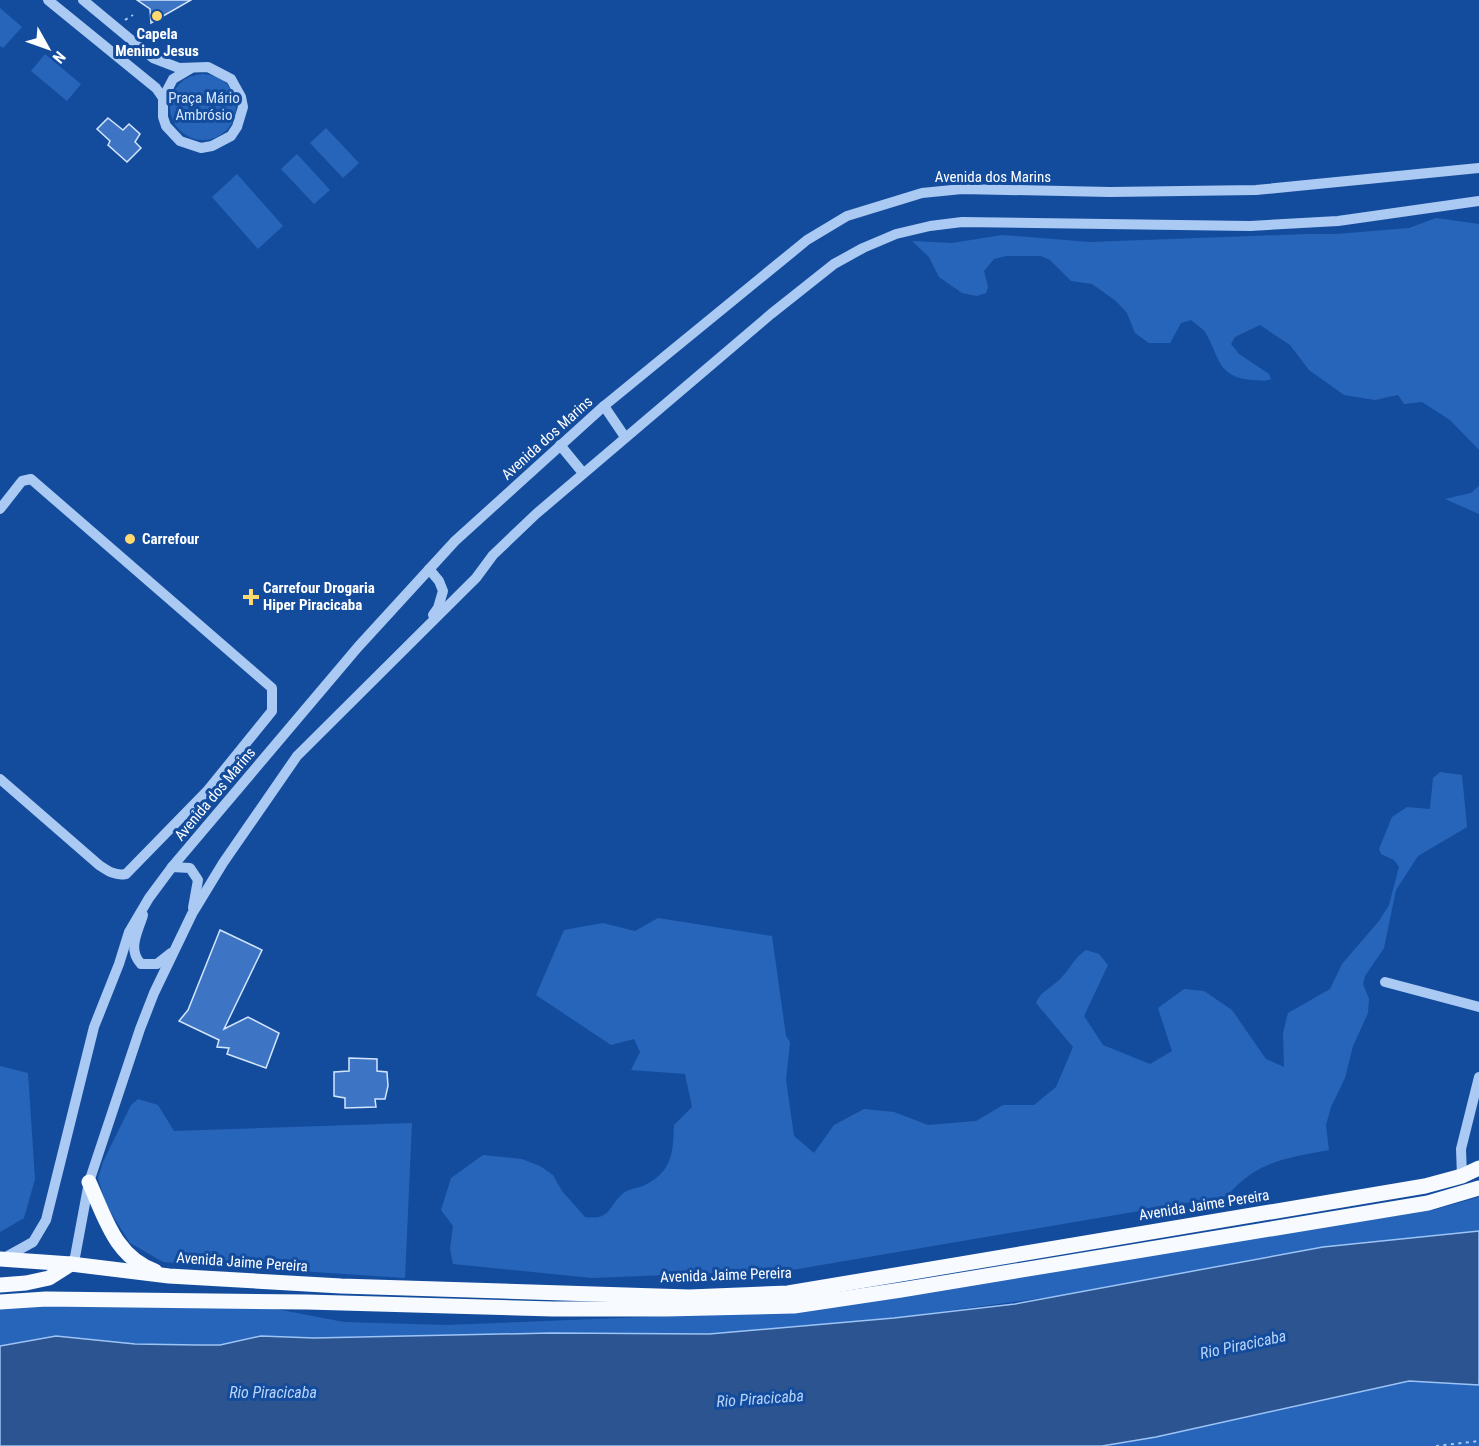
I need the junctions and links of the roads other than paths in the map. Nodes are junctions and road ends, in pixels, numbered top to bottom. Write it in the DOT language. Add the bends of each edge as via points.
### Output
graph roads {
  1 [pos="48,0"];
  2 [pos="83,0"];
  3 [pos="192,68"];
  4 [pos="163,98"];
  5 [pos="1479,168"];
  6 [pos="1479,201"];
  7 [pos="604,406"];
  8 [pos="625,437"];
  9 [pos="560,445"];
  10 [pos="583,474"];
  11 [pos="0,509"];
  12 [pos="429,569"];
  13 [pos="423,631"];
  14 [pos="0,779"];
  15 [pos="172,867"];
  16 [pos="149,898"];
  17 [pos="192,914"];
  18 [pos="174,951"];
  19 [pos="1384,982"];
  20 [pos="1479,1007"];
  21 [pos="1479,1077"];
  22 [pos="1479,1168"];
  23 [pos="1462,1176"];
  24 [pos="89,1182"];
  25 [pos="1479,1188"];
  26 [pos="1,1259"];
  27 [pos="71,1264"];
  28 [pos="170,1276"];
  29 [pos="0,1285"];
  30 [pos="0,1302"];
  1 -- 4 [label="street" via="156,88"];
  2 -- 3 [label="street" via="153,58 179,68"];
  3 -- 4 [label="street" via="173,79"];
  3 -- 4 [label="street" via="208,67 231,79 243,107 231,136 201,148 180,141 166,126"];
  5 -- 7 [label="street, Avenida dos Marins" via="1256,190 962,189 922,193 848,216 807,240"];
  6 -- 8 [label="street" via="1338,221 1272,225 962,222 896,234 834,264"];
  7 -- 8 [label="street"];
  7 -- 9 [label="street, Avenida dos Marins"];
  8 -- 10 [label="street"];
  9 -- 10 [label="street"];
  9 -- 12 [label="street, Avenida dos Marins"];
  10 -- 13 [label="street" via="493,555 484,570"];
  11 -- 14 [label="street" via="22,481 31,479 272,688 272,711 208,790 126,874 118,875 99,865"];
  12 -- 13 [label="street" via="443,591 438,608"];
  12 -- 15 [label="street, Avenida dos Marins"];
  13 -- 17 [label="street" via="297,756"];
  15 -- 16 [label="street, Avenida dos Marins"];
  15 -- 17 [label="street" via="190,868 198,880"];
  16 -- 18 [label="street" via="133,949 137,959 141,964 157,964"];
  16 -- 26 [label="street, Avenida dos Marins" via="129,932 94,1027 46,1220 33,1242"];
  17 -- 18 [label="street"];
  18 -- 24 [label="street" via="140,1029"];
  19 -- 20 [label="street"];
  21 -- 23 [label="street" via="1461,1149"];
  22 -- 23 [label="main road, Avenida Jaime Pereira"];
  23 -- 28 [label="main road, Avenida Jaime Pereira" via="1353,1199 788,1293 689,1297"];
  24 -- 27 [label="street"];
  24 -- 28 [label="main road" via="111,1234 126,1253 146,1268"];
  25 -- 30 [label="main road" via="1428,1203 794,1306 553,1309 307,1302"];
  26 -- 27 [label="main road, Avenida Jaime Pereira"];
  27 -- 28 [label="main road, Avenida Jaime Pereira"];
  27 -- 29 [label="main road" via="49,1278"];
}
